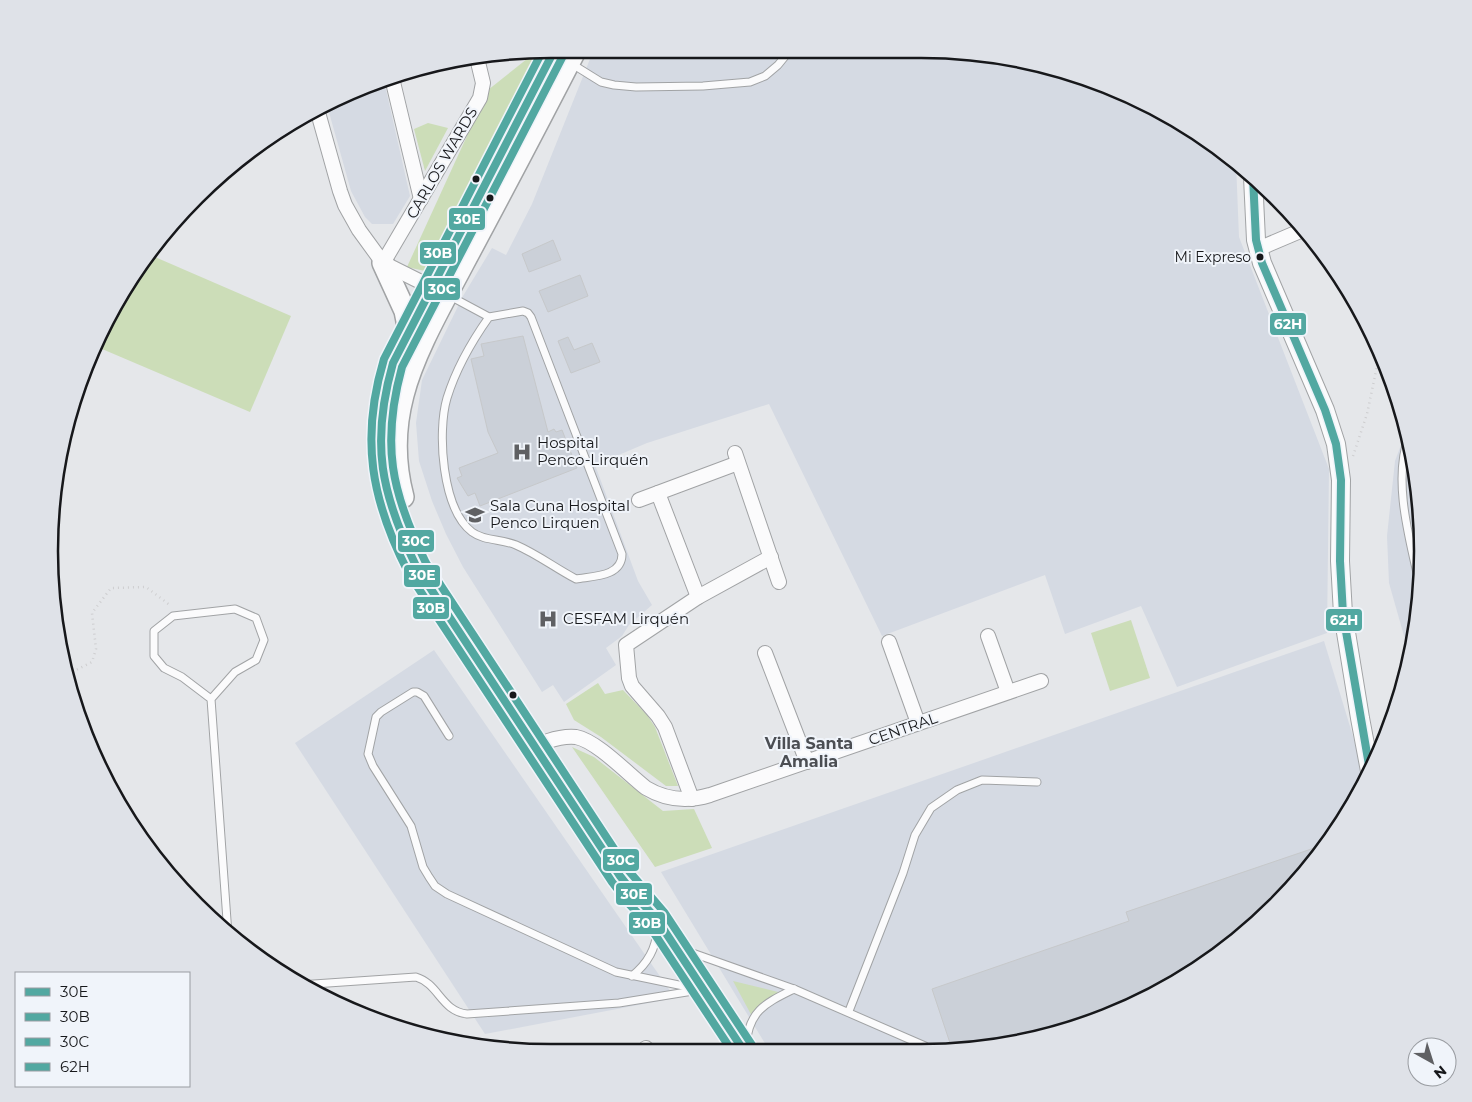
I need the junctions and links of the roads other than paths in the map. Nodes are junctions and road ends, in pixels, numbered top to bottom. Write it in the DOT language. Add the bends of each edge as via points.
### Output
graph roads {
  1 [pos="564,58"];
  2 [pos="573,58"];
  3 [pos="783,58"];
  4 [pos="478,63"];
  5 [pos="393,84"];
  6 [pos="319,116"];
  7 [pos="1253,187"];
  8 [pos="421,199"];
  9 [pos="1297,232"];
  10 [pos="1258,249"];
  11 [pos="383,263"];
  12 [pos="439,291"];
  13 [pos="489,317"];
  14 [pos="409,331"];
  15 [pos="1405,453"];
  16 [pos="658,493"];
  17 [pos="639,500"];
  18 [pos="771,557"];
  19 [pos="1414,559"];
  20 [pos="779,582"];
  21 [pos="698,597"];
  22 [pos="988,636"];
  23 [pos="889,642"];
  24 [pos="765,653"];
  25 [pos="1041,680"];
  26 [pos="1008,692"];
  27 [pos="211,699"];
  28 [pos="918,723"];
  29 [pos="449,736"];
  30 [pos="548,741"];
  31 [pos="1368,760"];
  32 [pos="807,762"];
  33 [pos="1037,782"];
  34 [pos="692,799"];
  35 [pos="656,918"];
  36 [pos="227,923"];
  37 [pos="676,948"];
  38 [pos="632,976"];
  39 [pos="315,984"];
  40 [pos="794,989"];
  41 [pos="703,990"];
  42 [pos="848,1011"];
  43 [pos="740,1044"];
  44 [pos="746,1044"];
  45 [pos="921,1044"];
  1 -- 12 [label="main road"];
  2 -- 3 [label="lane" via="601,82 636,87 750,82 765,76"];
  4 -- 8 [label="street, CARLOS WARDS" via="482,93"];
  5 -- 8 [label="street"];
  6 -- 11 [label="street" via="345,205"];
  7 -- 10 [label="street"];
  8 -- 11 [label="street, CARLOS WARDS"];
  9 -- 10 [label="street"];
  10 -- 31 [label="street" via="1266,275 1332,427 1340,462 1343,614"];
  11 -- 12 [label="street"];
  11 -- 14 [label="main road" via="405,311"];
  12 -- 13 [label="lane"];
  12 -- 14 [label="main road"];
  12 -- 30 [label="main road" via="403,394 396,447 401,489 412,526 427,558"];
  13 -- 13 [label="lane" via="528,312 622,554 615,571 576,579 514,544 472,532 459,517 443,464 444,415 462,362"];
  14 -- 35 [label="main road" via="387,381 380,419 384,478 400,533 428,586 615,868"];
  15 -- 19 [label="lane" via="1402,491"];
  16 -- 17 [label="street"];
  16 -- 18 [label="street" via="737,458"];
  16 -- 21 [label="street"];
  18 -- 20 [label="street"];
  18 -- 21 [label="street"];
  21 -- 34 [label="street" via="626,645 630,682 665,727"];
  22 -- 26 [label="street"];
  23 -- 28 [label="street"];
  24 -- 32 [label="street"];
  25 -- 26 [label="street, CENTRAL"];
  26 -- 28 [label="street, CENTRAL"];
  27 -- 27 [label="lane" via="164,668 154,656 154,631 173,616 235,609 256,618 264,640 256,660 235,672"];
  27 -- 36 [label="lane"];
  28 -- 32 [label="street, CENTRAL"];
  29 -- 38 [label="lane" via="424,696 413,692 378,714 368,749 373,766 411,826 423,866 435,886 616,972"];
  30 -- 34 [label="street, CENTRAL" via="566,737 583,739 654,793 672,799"];
  30 -- 35 [label="main road" via="632,869"];
  32 -- 34 [label="street, CENTRAL"];
  33 -- 42 [label="lane" via="982,780 957,790 931,808 915,835"];
  35 -- 37 [label="main road"];
  35 -- 38 [label="lane" via="657,936 652,954"];
  37 -- 40 [label="lane"];
  37 -- 41 [label="main road"];
  38 -- 41 [label="lane"];
  39 -- 41 [label="lane" via="416,977 427,982 449,1008 467,1014 618,1003"];
  40 -- 42 [label="lane"];
  40 -- 44 [label="lane" via="761,1007 752,1022"];
  41 -- 43 [label="main road"];
  42 -- 45 [label="lane"];
}
